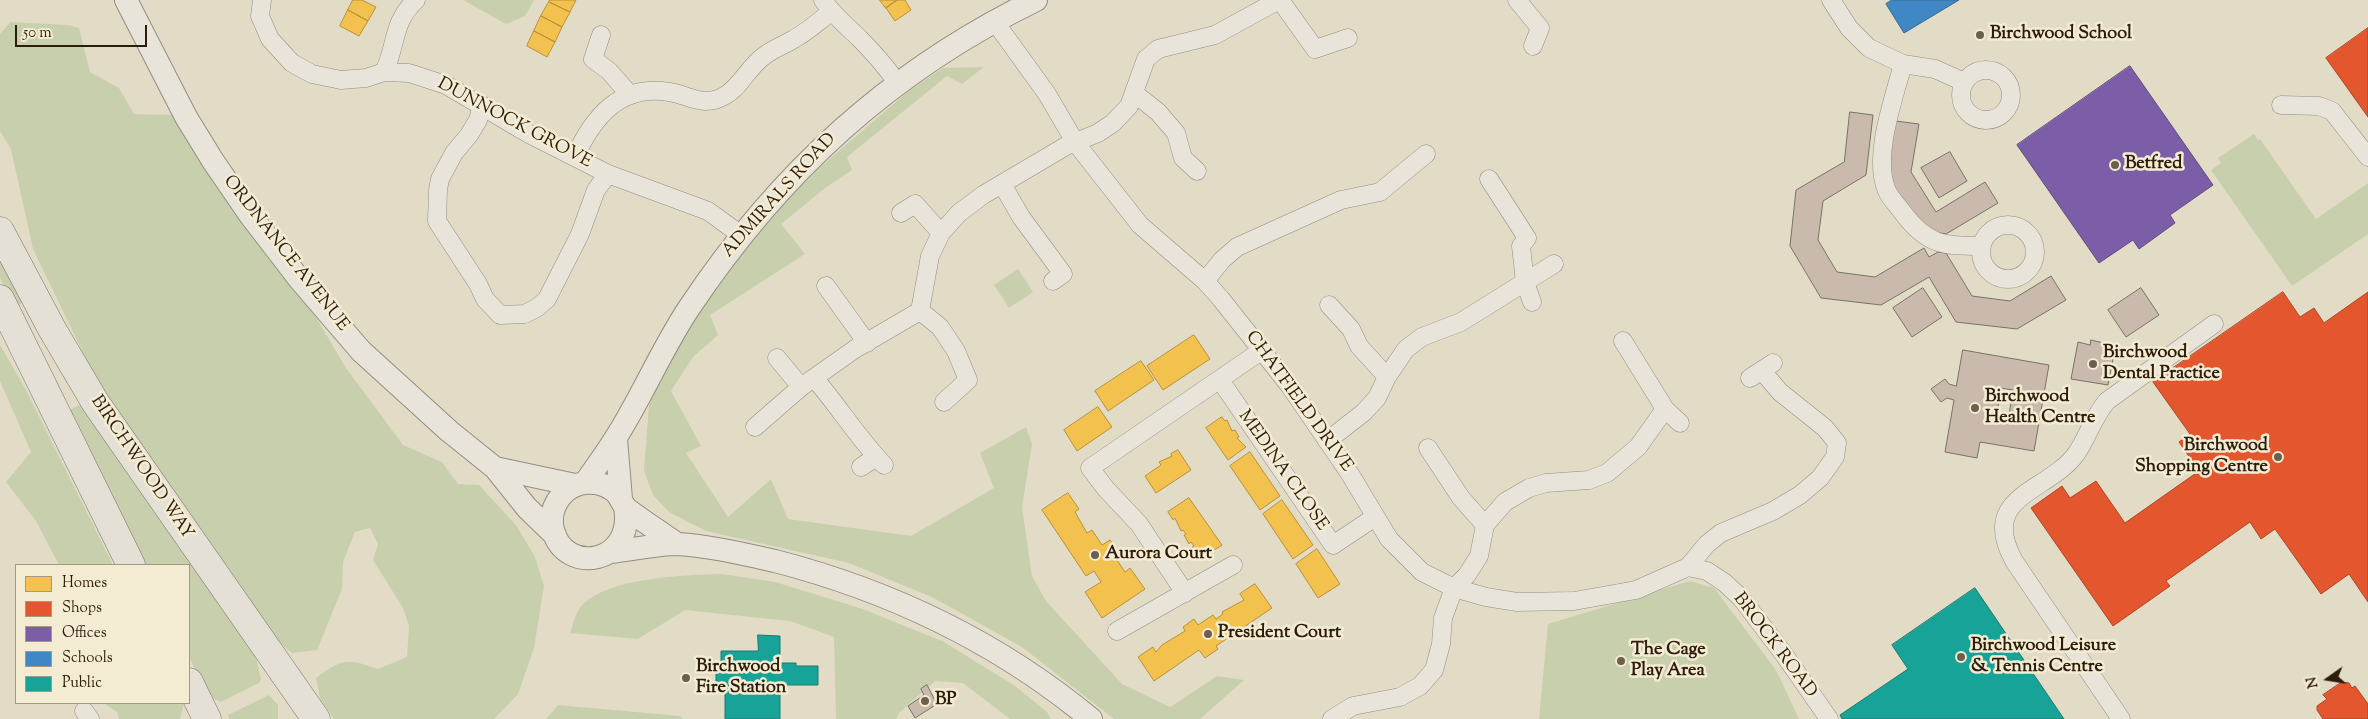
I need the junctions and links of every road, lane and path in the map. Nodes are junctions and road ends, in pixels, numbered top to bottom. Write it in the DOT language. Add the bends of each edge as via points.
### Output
graph roads {
  1 [pos="126,0"];
  2 [pos="262,0"];
  3 [pos="416,0"];
  4 [pos="1036,0"];
  5 [pos="1280,0"];
  6 [pos="1517,0"];
  7 [pos="1831,0"];
  8 [pos="827,6"];
  9 [pos="995,22"];
  10 [pos="601,35"];
  11 [pos="1348,38"];
  12 [pos="1533,46"];
  13 [pos="1903,64"];
  14 [pos="384,72"];
  15 [pos="1964,82"];
  16 [pos="898,84"];
  17 [pos="1134,93"];
  18 [pos="630,95"];
  19 [pos="482,105"];
  20 [pos="2281,105"];
  21 [pos="1075,142"];
  22 [pos="1426,154"];
  23 [pos="574,157"];
  24 [pos="2368,157"];
  25 [pos="1197,171"];
  26 [pos="608,174"];
  27 [pos="1489,179"];
  28 [pos="1002,184"];
  29 [pos="901,213"];
  30 [pos="0,231"];
  31 [pos="940,234"];
  32 [pos="740,235"];
  33 [pos="1982,246"];
  34 [pos="1554,264"];
  35 [pos="1053,281"];
  36 [pos="1205,281"];
  37 [pos="1525,282"];
  38 [pos="826,286"];
  39 [pos="0,299"];
  40 [pos="1532,302"];
  41 [pos="1329,305"];
  42 [pos="920,311"];
  43 [pos="2214,324"];
  44 [pos="1623,341"];
  45 [pos="867,343"];
  46 [pos="1262,351"];
  47 [pos="777,358"];
  48 [pos="1761,371"];
  49 [pos="1387,377"];
  50 [pos="1220,380"];
  51 [pos="808,383"];
  52 [pos="944,402"];
  53 [pos="1665,409"];
  54 [pos="1680,423"];
  55 [pos="755,428"];
  56 [pos="616,439"];
  57 [pos="1327,440"];
  58 [pos="1428,448"];
  59 [pos="861,467"];
  60 [pos="495,468"];
  61 [pos="580,484"];
  62 [pos="623,503"];
  63 [pos="1375,516"];
  64 [pos="1485,525"];
  65 [pos="555,536"];
  66 [pos="677,544"];
  67 [pos="610,552"];
  68 [pos="131,564"];
  69 [pos="1233,565"];
  70 [pos="1688,567"];
  71 [pos="1454,588"];
  72 [pos="1185,593"];
  73 [pos="1117,631"];
  74 [pos="190,684"];
  75 [pos="1083,715"];
  76 [pos="207,719"];
  77 [pos="316,719"];
  78 [pos="1332,719"];
  79 [pos="1829,719"];
  80 [pos="2121,719"];
  1 -- 60 [label="street, ORDNANCE AVENUE" via="186,117 250,216 300,280 361,351"];
  2 -- 14 [label="street, DUNNOCK GROVE" via="260,16 270,40 292,63 312,74 341,80 366,78"];
  3 -- 14 [label="street" via="402,16"];
  4 -- 9 [label="street, ADMIRALS ROAD"];
  5 -- 11 [label="street" via="1315,49"];
  5 -- 17 [label="street" via="1216,35 1158,49 1146,59"];
  6 -- 12 [label="street" via="1540,28"];
  7 -- 13 [label="street" via="1858,39 1884,57"];
  8 -- 16 [label="street"];
  8 -- 18 [label="street" via="795,39 763,56 726,96 709,102 669,92"];
  9 -- 16 [label="street, ADMIRALS ROAD" via="943,52"];
  9 -- 21 [label="street, CHATFIELD DRIVE" via="1047,94"];
  10 -- 18 [label="street" via="593,59 609,71"];
  13 -- 15 [label="street" via="1935,69"];
  13 -- 33 [label="street" via="1883,142 1882,165 1887,191 1909,221 1927,238 1951,246"];
  14 -- 19 [label="street, DUNNOCK GROVE" via="409,73 446,85"];
  16 -- 32 [label="street, ADMIRALS ROAD" via="811,156"];
  17 -- 21 [label="street" via="1129,106 1113,123"];
  17 -- 25 [label="street" via="1158,112 1176,133 1183,158"];
  18 -- 23 [label="street" via="613,103 599,116 586,132"];
  19 -- 23 [label="street, DUNNOCK GROVE"];
  19 -- 26 [label="street" via="478,120 440,179 437,221 485,299 500,315 525,314 547,299 580,234 596,190"];
  20 -- 24 [label="street" via="2319,106 2332,111"];
  21 -- 28 [label="street"];
  21 -- 36 [label="street, CHATFIELD DRIVE" via="1140,225"];
  22 -- 36 [label="street" via="1384,199 1341,200 1237,247"];
  23 -- 26 [label="street, DUNNOCK GROVE"];
  26 -- 32 [label="street, DUNNOCK GROVE" via="708,211"];
  27 -- 37 [label="street" via="1527,238 1521,246"];
  28 -- 31 [label="street" via="959,213"];
  28 -- 35 [label="street" via="1063,274"];
  29 -- 31 [label="street" via="915,204"];
  30 -- 77 [label="main road, BIRCHWOOD WAY" via="94,402"];
  31 -- 42 [label="street" via="930,256"];
  32 -- 56 [label="street, ADMIRALS ROAD" via="684,316"];
  34 -- 37 [label="street"];
  36 -- 46 [label="street, CHATFIELD DRIVE"];
  37 -- 40 [label="street"];
  37 -- 49 [label="street" via="1461,322 1422,338 1406,349"];
  38 -- 45 [label="street"];
  39 -- 68 [label="main road"];
  41 -- 49 [label="street"];
  42 -- 45 [label="street"];
  42 -- 52 [label="street" via="940,326 968,380"];
  43 -- 80 [label="street" via="2107,401 2094,418 2076,454 2021,496 2005,519 2004,540 2014,561"];
  44 -- 53 [label="street"];
  45 -- 51 [label="street"];
  46 -- 50 [label="street"];
  46 -- 57 [label="street, CHATFIELD DRIVE"];
  47 -- 51 [label="street"];
  48 -- 70 [label="street" via="1780,392 1825,428 1837,443 1835,457 1820,478 1800,495 1773,511 1721,533"];
  49 -- 57 [label="street" via="1377,398 1363,414"];
  50 -- 63 [label="street, MEDINA CLOSE" via="1333,545"];
  50 -- 72 [label="street" via="1090,468 1139,524"];
  51 -- 55 [label="street"];
  51 -- 59 [label="street" via="834,402 854,432 880,461"];
  53 -- 54 [label="street"];
  53 -- 64 [label="street" via="1638,447 1607,473 1589,480 1546,483 1529,488 1505,502"];
  56 -- 61 [label="street, ADMIRALS ROAD"];
  56 -- 62 [label="street"];
  57 -- 63 [label="street, CHATFIELD DRIVE"];
  58 -- 64 [label="street" via="1461,498"];
  60 -- 61 [label="street, ORDNANCE AVENUE"];
  60 -- 65 [label="street, ORDNANCE AVENUE"];
  61 -- 62 [label="street" via="605,486"];
  61 -- 65 [label="street" via="565,491 557,500 552,524"];
  62 -- 66 [label="street"];
  62 -- 67 [label="street" via="626,532"];
  63 -- 71 [label="street, CHATFIELD DRIVE" via="1389,539 1422,572"];
  64 -- 71 [label="street" via="1479,556 1468,575"];
  65 -- 67 [label="street" via="574,555 597,557"];
  66 -- 67 [label="street"];
  66 -- 75 [label="street" via="737,552 808,570 883,596 1014,661"];
  69 -- 72 [label="street"];
  70 -- 71 [label="street, CHATFIELD DRIVE" via="1636,590 1574,601 1517,602"];
  70 -- 79 [label="street, BROCK ROAD" via="1707,572 1741,598"];
  71 -- 78 [label="street" via="1443,618 1434,670 1420,686 1400,697 1353,706"];
  72 -- 73 [label="street"];
  74 -- 76 [label="main road"];
}
